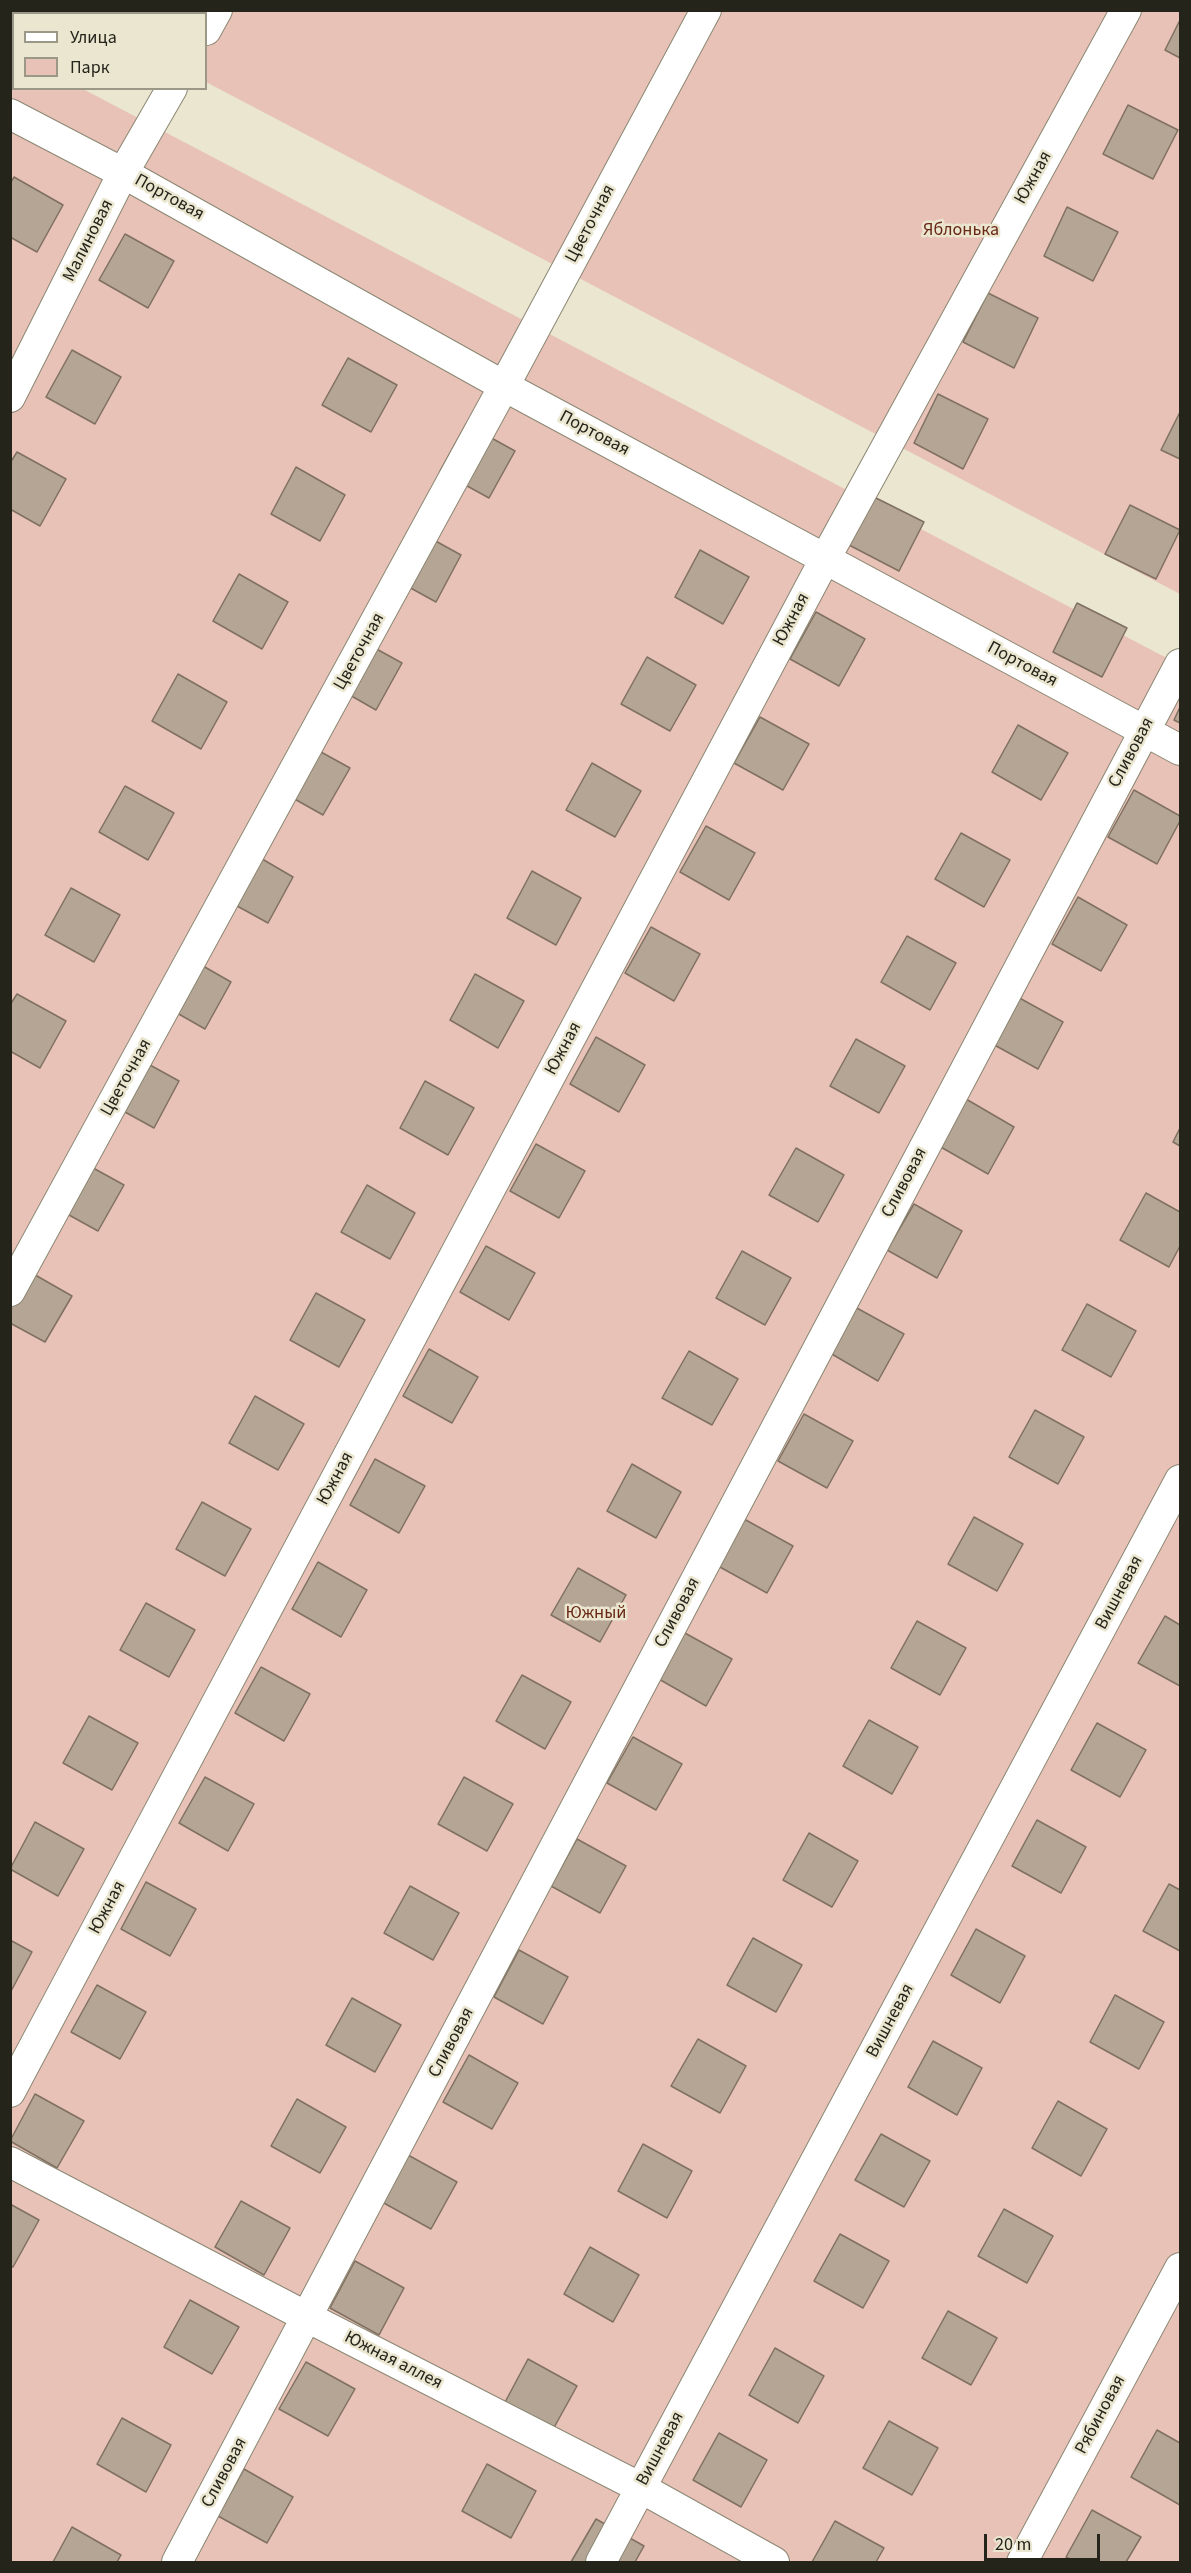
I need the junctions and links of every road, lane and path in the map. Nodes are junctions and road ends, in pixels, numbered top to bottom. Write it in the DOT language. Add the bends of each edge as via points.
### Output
graph roads {
  1 [pos="217,10"];
  2 [pos="706,10"];
  3 [pos="1126,10"];
  4 [pos="207,28"];
  5 [pos="171,90"];
  6 [pos="10,114"];
  7 [pos="123,173"];
  8 [pos="504,386"];
  9 [pos="10,397"];
  10 [pos="825,559"];
  11 [pos="1180,664"];
  12 [pos="1144,731"];
  13 [pos="1180,750"];
  14 [pos="10,1291"];
  15 [pos="1180,1479"];
  16 [pos="10,2092"];
  17 [pos="10,2162"];
  18 [pos="1180,2268"];
  19 [pos="307,2318"];
  20 [pos="640,2488"];
  21 [pos="177,2562"];
  22 [pos="601,2562"];
  23 [pos="774,2562"];
  24 [pos="1022,2562"];
  1 -- 4 [label="street"];
  2 -- 8 [label="street, Цветочная"];
  3 -- 10 [label="street, Южная"];
  5 -- 7 [label="street, Малиновая"];
  6 -- 7 [label="street, Портовая"];
  7 -- 8 [label="street, Портовая"];
  7 -- 9 [label="street, Малиновая"];
  8 -- 10 [label="street, Портовая"];
  8 -- 14 [label="street, Цветочная"];
  10 -- 12 [label="street, Портовая"];
  10 -- 16 [label="street, Южная"];
  11 -- 12 [label="street, Сливовая"];
  12 -- 13 [label="street, Портовая"];
  12 -- 19 [label="street, Сливовая"];
  15 -- 20 [label="street, Вишневая"];
  17 -- 19 [label="street, Южная аллея"];
  18 -- 24 [label="street, Рябиновая"];
  19 -- 20 [label="street, Южная аллея"];
  19 -- 21 [label="street, Сливовая"];
  20 -- 22 [label="street, Вишневая"];
  20 -- 23 [label="street, Южная аллея"];
}
